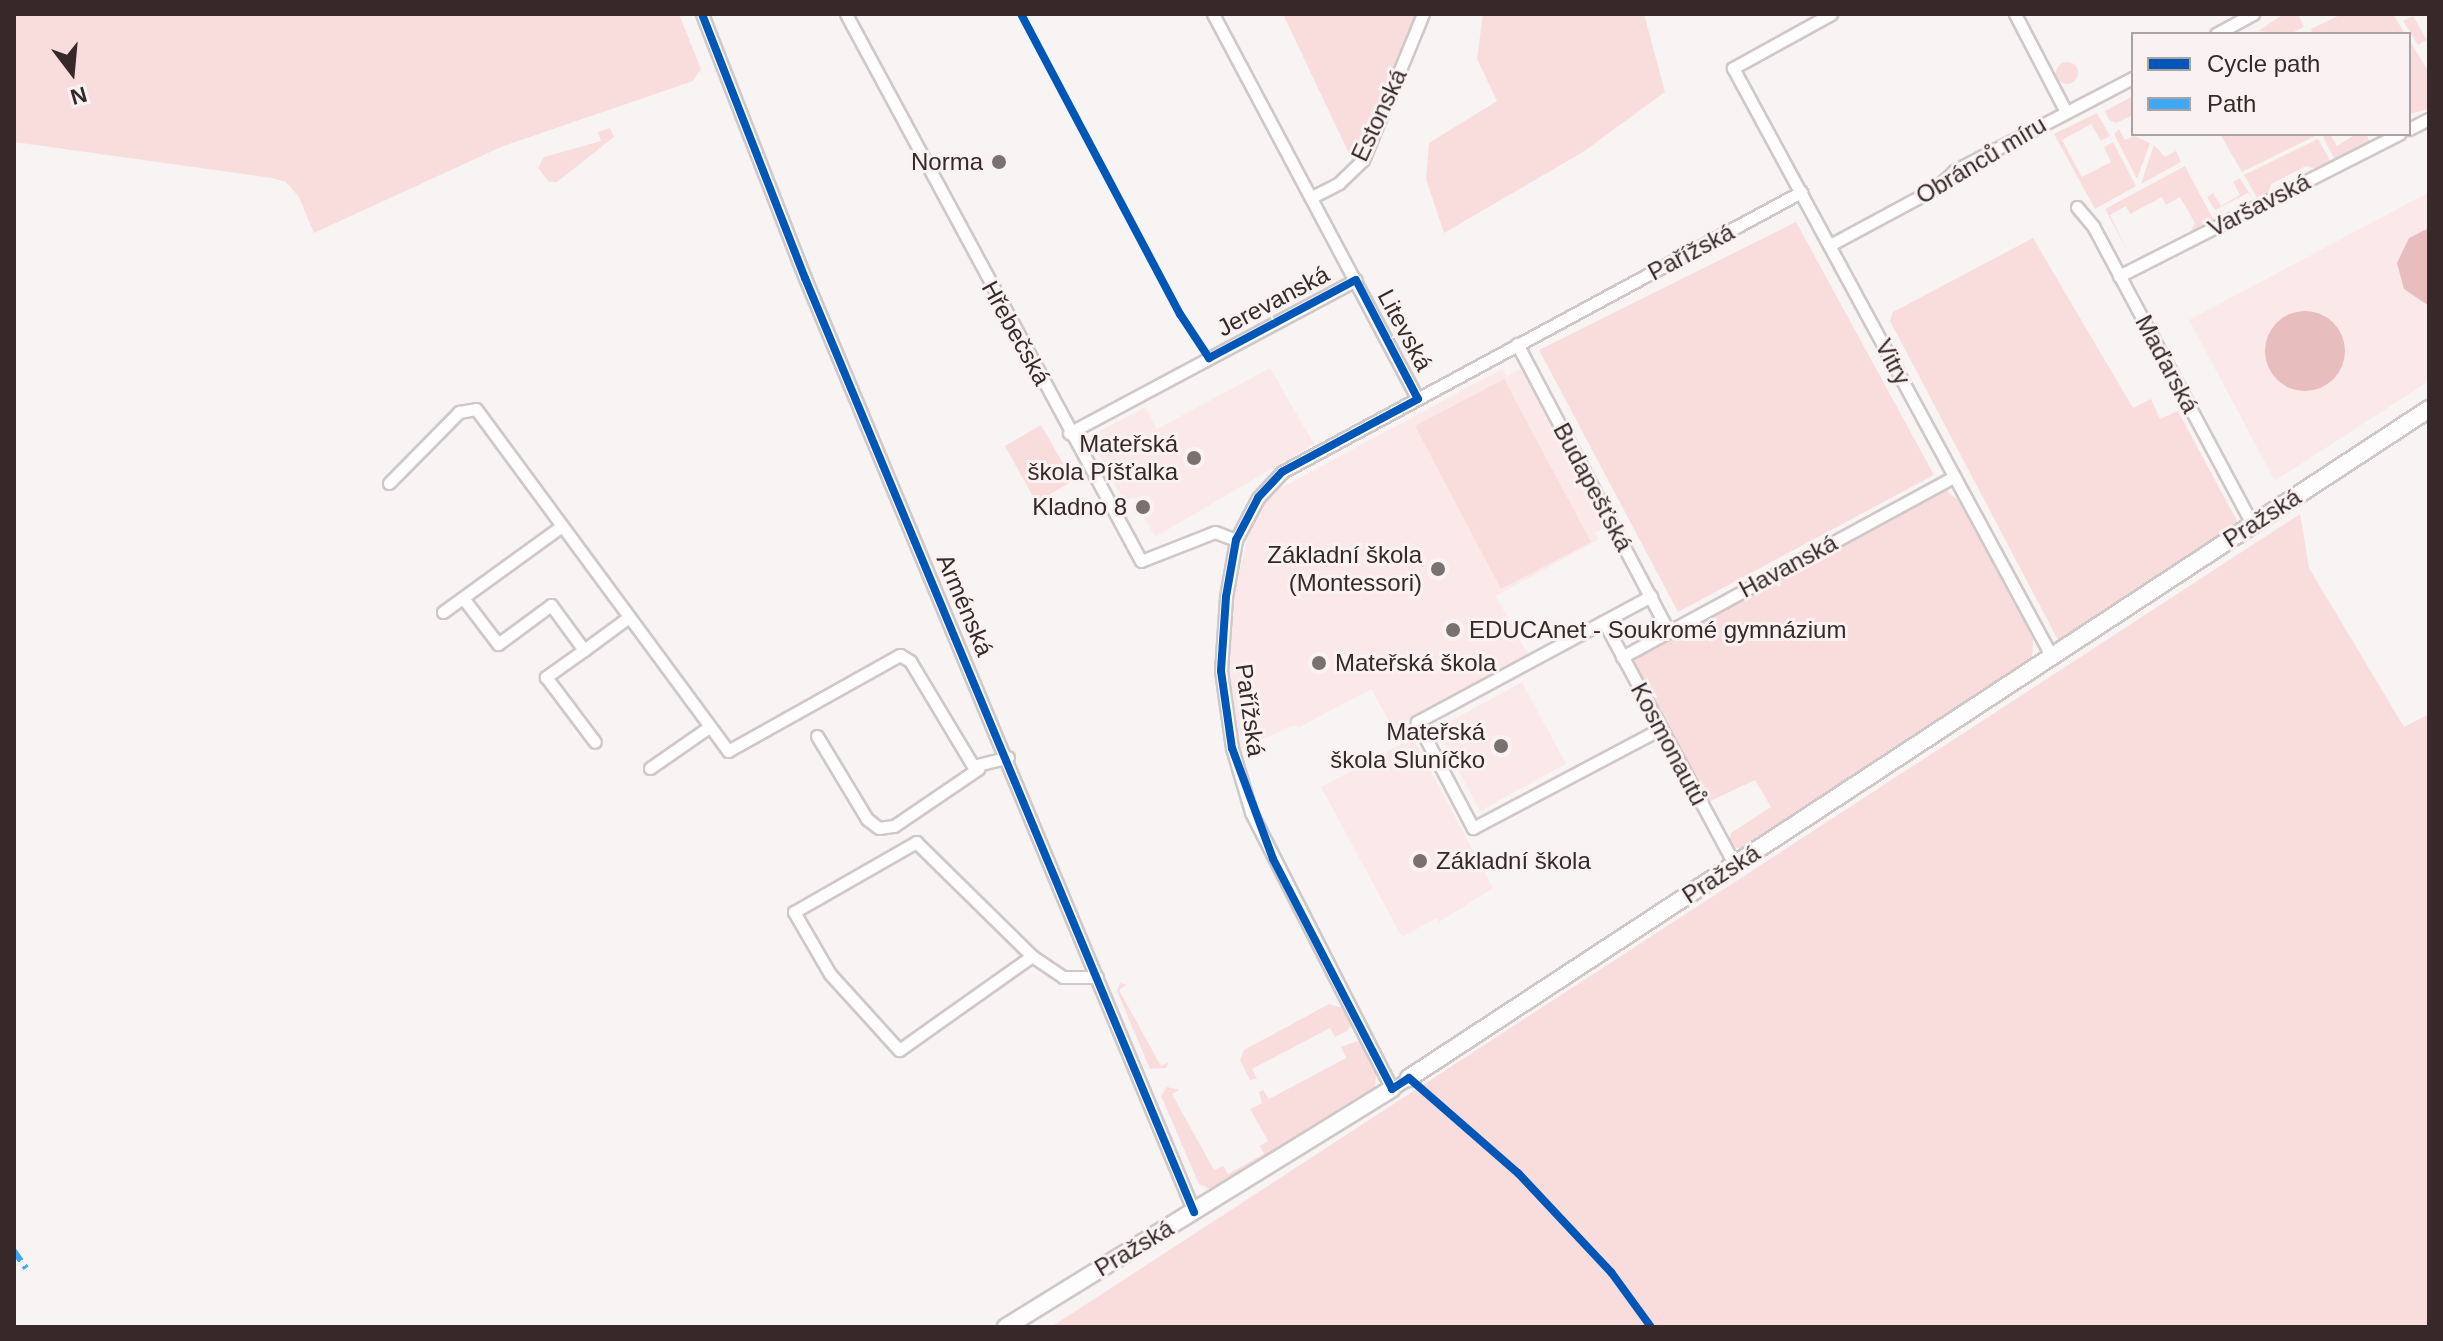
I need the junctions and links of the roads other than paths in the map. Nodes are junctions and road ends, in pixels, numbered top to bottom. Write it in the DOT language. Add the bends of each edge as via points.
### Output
graph roads {
  1 [pos="702,14"];
  2 [pos="846,14"];
  3 [pos="1213,14"];
  4 [pos="1423,14"];
  5 [pos="1831,14"];
  6 [pos="2015,14"];
  7 [pos="2253,14"];
  8 [pos="2220,32"];
  9 [pos="2131,79"];
  10 [pos="2065,110"];
  11 [pos="2429,119"];
  12 [pos="2411,128"];
  13 [pos="2395,136"];
  14 [pos="1801,192"];
  15 [pos="1312,197"];
  16 [pos="2077,207"];
  17 [pos="1830,245"];
  18 [pos="2119,276"];
  19 [pos="1356,280"];
  20 [pos="1517,344"];
  21 [pos="1418,399"];
  22 [pos="2429,409"];
  23 [pos="1069,433"];
  24 [pos="1954,477"];
  25 [pos="389,483"];
  26 [pos="2252,524"];
  27 [pos="562,526"];
  28 [pos="1236,540"];
  29 [pos="1651,596"];
  30 [pos="463,598"];
  31 [pos="443,612"];
  32 [pos="629,617"];
  33 [pos="1604,622"];
  34 [pos="1668,630"];
  35 [pos="584,650"];
  36 [pos="1622,657"];
  37 [pos="2052,657"];
  38 [pos="709,727"];
  39 [pos="1660,729"];
  40 [pos="817,736"];
  41 [pos="595,742"];
  42 [pos="1008,757"];
  43 [pos="650,768"];
  44 [pos="978,769"];
  45 [pos="1735,865"];
  46 [pos="1032,956"];
  47 [pos="1097,977"];
  48 [pos="1409,1078"];
  49 [pos="1392,1089"];
  50 [pos="1194,1212"];
  51 [pos="1006,1327"];
  1 -- 42 [label="street, Arménská" via="815,301"];
  2 -- 23 [label="street, Hřebečská"];
  3 -- 15 [label="street, Litevská"];
  4 -- 15 [label="street, Estonská" via="1363,160 1339,183"];
  5 -- 14 [label="street, Vitry" via="1733,68"];
  6 -- 10 [label="street"];
  7 -- 8 [label="street"];
  9 -- 10 [label="street, Obránců míru"];
  10 -- 17 [label="street, Obránců míru"];
  11 -- 12 [label="street"];
  13 -- 18 [label="street, Varšavská"];
  14 -- 17 [label="street, Vitry"];
  14 -- 20 [label="street, Pařížská"];
  15 -- 19 [label="street, Litevská"];
  16 -- 18 [label="street, Maďarská"];
  17 -- 24 [label="street, Vitry"];
  18 -- 26 [label="street, Maďarská"];
  19 -- 21 [label="street, Litevská"];
  19 -- 23 [label="street, Jerevanská"];
  20 -- 21 [label="street, Pařížská"];
  20 -- 29 [label="street, Budapešťská"];
  21 -- 28 [label="street, Pařížská" via="1282,472 1258,498"];
  22 -- 26 [label="street, Pražská"];
  23 -- 28 [label="street, Hřebečská" via="1141,561 1215,532"];
  24 -- 34 [label="street, Havanská"];
  24 -- 37 [label="street, Vitry"];
  25 -- 27 [label="street" via="459,412 476,409"];
  26 -- 37 [label="street, Pražská"];
  27 -- 30 [label="street"];
  27 -- 32 [label="street"];
  28 -- 49 [label="street, Pařížská" via="1221,671 1232,748 1273,859"];
  29 -- 33 [label="street"];
  29 -- 34 [label="street, Budapešťská"];
  30 -- 31 [label="street"];
  30 -- 35 [label="street" via="498,644 551,605"];
  32 -- 35 [label="street"];
  32 -- 38 [label="street"];
  33 -- 36 [label="street, Kosmonautů"];
  33 -- 39 [label="street" via="1417,722 1473,828"];
  34 -- 36 [label="street, Havanská"];
  35 -- 41 [label="street" via="546,677"];
  36 -- 39 [label="street, Kosmonautů"];
  37 -- 45 [label="street, Pražská"];
  38 -- 43 [label="street"];
  38 -- 44 [label="street" via="728,751 900,655 910,661"];
  39 -- 45 [label="street, Kosmonautů"];
  40 -- 44 [label="street" via="867,819 879,828 894,826"];
  42 -- 44 [label="street"];
  42 -- 47 [label="street, Arménská"];
  45 -- 48 [label="street, Pražská"];
  46 -- 46 [label="street" via="899,1050 830,974 794,912 916,842"];
  46 -- 47 [label="street" via="1063,977"];
  47 -- 50 [label="street, Arménská"];
  48 -- 49 [label="street, Pražská"];
  49 -- 50 [label="street, Pražská"];
  50 -- 51 [label="street, Pražská"];
}
